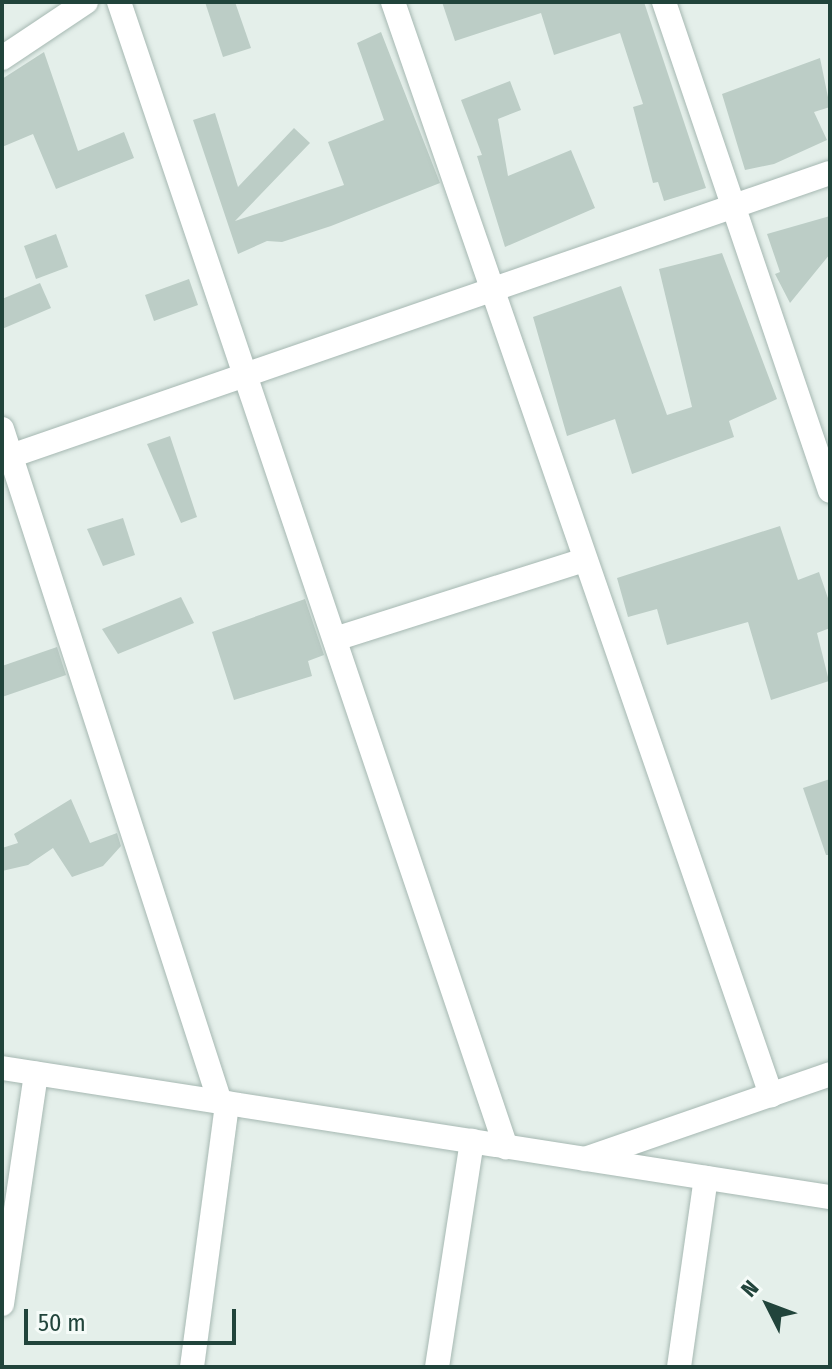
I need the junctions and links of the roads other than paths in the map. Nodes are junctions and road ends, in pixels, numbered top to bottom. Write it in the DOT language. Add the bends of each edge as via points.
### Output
graph roads {
  1 [pos="86,2"];
  2 [pos="119,2"];
  3 [pos="393,2"];
  4 [pos="664,2"];
  5 [pos="6,48"];
  6 [pos="830,173"];
  7 [pos="733,207"];
  8 [pos="490,291"];
  9 [pos="246,375"];
  10 [pos="2,429"];
  11 [pos="6,458"];
  12 [pos="830,491"];
  13 [pos="584,560"];
  14 [pos="335,639"];
  15 [pos="2,1068"];
  16 [pos="36,1073"];
  17 [pos="830,1074"];
  18 [pos="771,1095"];
  19 [pos="224,1102"];
  20 [pos="472,1141"];
  21 [pos="506,1147"];
  22 [pos="585,1159"];
  23 [pos="706,1178"];
  24 [pos="830,1197"];
  25 [pos="2,1304"];
  26 [pos="192,1367"];
  27 [pos="437,1367"];
  28 [pos="679,1367"];
  1 -- 5 [label="street"];
  2 -- 9 [label="street"];
  3 -- 8 [label="street"];
  4 -- 7 [label="street"];
  6 -- 7 [label="street"];
  7 -- 8 [label="street"];
  7 -- 12 [label="street"];
  8 -- 9 [label="street"];
  8 -- 13 [label="street"];
  9 -- 11 [label="street"];
  9 -- 14 [label="street"];
  10 -- 11 [label="street"];
  11 -- 19 [label="street"];
  13 -- 14 [label="street"];
  13 -- 18 [label="street"];
  14 -- 21 [label="street"];
  15 -- 16 [label="street"];
  16 -- 19 [label="street"];
  16 -- 25 [label="street"];
  17 -- 18 [label="street"];
  18 -- 22 [label="street"];
  19 -- 20 [label="street"];
  19 -- 26 [label="street"];
  20 -- 21 [label="street"];
  20 -- 27 [label="street"];
  21 -- 22 [label="street"];
  22 -- 23 [label="street"];
  23 -- 24 [label="street"];
  23 -- 28 [label="street"];
}
